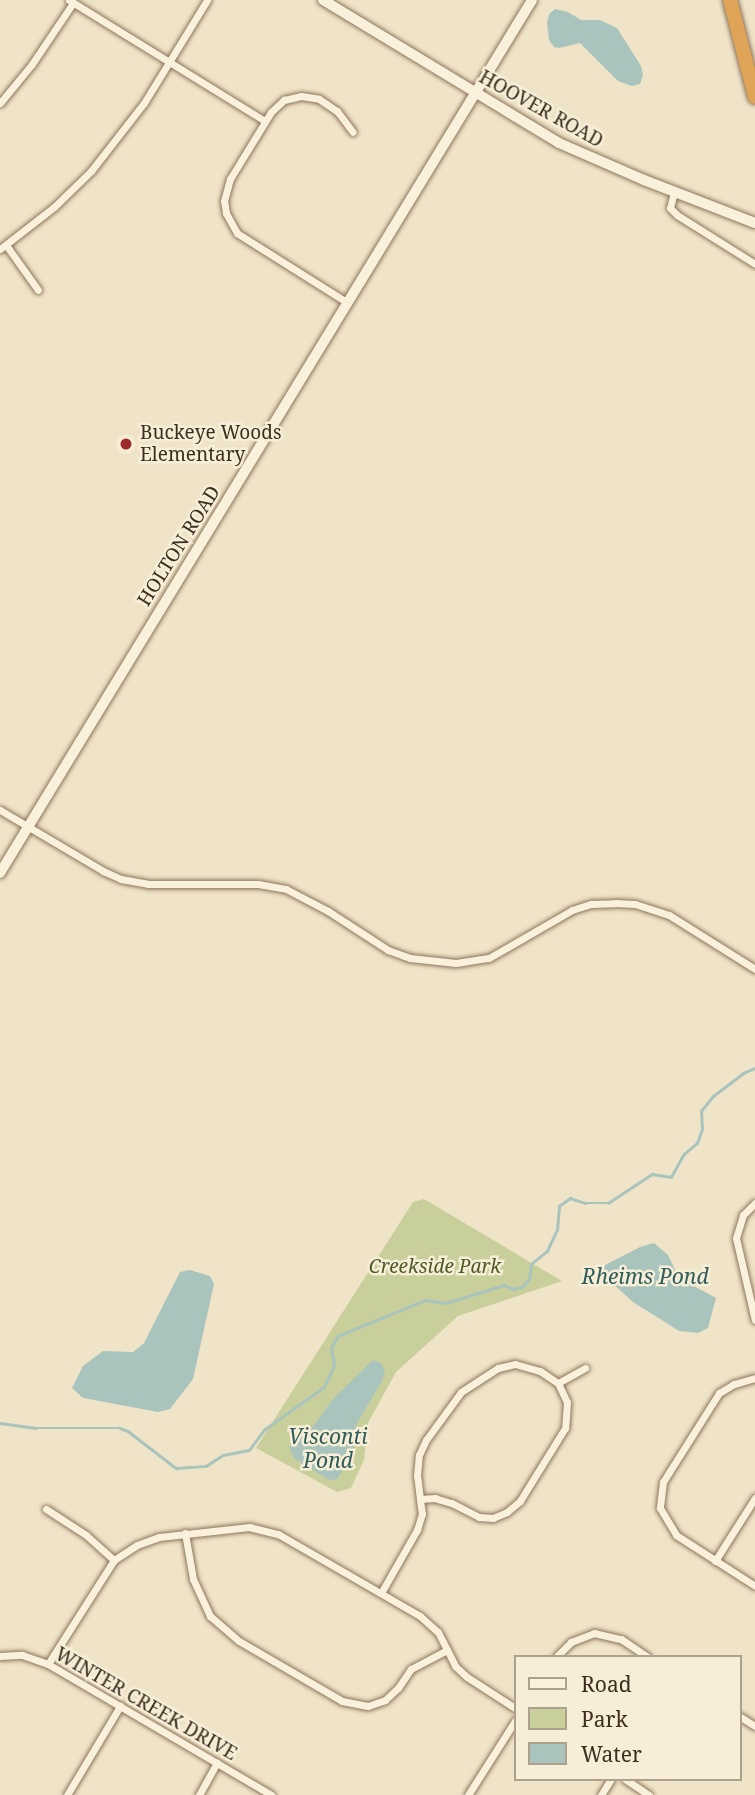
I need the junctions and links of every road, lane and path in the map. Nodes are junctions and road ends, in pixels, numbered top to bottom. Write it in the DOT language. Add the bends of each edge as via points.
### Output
graph roads {
  1 [pos="207,0"];
  2 [pos="323,0"];
  3 [pos="532,0"];
  4 [pos="730,0"];
  5 [pos="71,1"];
  6 [pos="170,62"];
  7 [pos="475,94"];
  8 [pos="755,97"];
  9 [pos="0,103"];
  10 [pos="265,121"];
  11 [pos="353,132"];
  12 [pos="674,192"];
  13 [pos="754,223"];
  14 [pos="3,247"];
  15 [pos="755,264"];
  16 [pos="38,290"];
  17 [pos="348,303"];
  18 [pos="0,810"];
  19 [pos="28,827"];
  20 [pos="0,873"];
  21 [pos="755,969"];
  22 [pos="755,1203"];
  23 [pos="751,1289"];
  24 [pos="755,1320"];
  25 [pos="585,1368"];
  26 [pos="755,1378"];
  27 [pos="558,1383"];
  28 [pos="755,1498"];
  29 [pos="420,1499"];
  30 [pos="46,1509"];
  31 [pos="185,1533"];
  32 [pos="114,1560"];
  33 [pos="716,1561"];
  34 [pos="755,1586"];
  35 [pos="381,1593"];
  36 [pos="447,1650"];
  37 [pos="558,1655"];
  38 [pos="645,1655"];
  39 [pos="0,1656"];
  40 [pos="48,1664"];
  41 [pos="120,1706"];
  42 [pos="514,1707"];
  43 [pos="514,1723"];
  44 [pos="217,1763"];
  45 [pos="628,1781"];
  46 [pos="67,1795"];
  47 [pos="199,1795"];
  48 [pos="271,1795"];
  49 [pos="468,1795"];
  50 [pos="649,1795"];
  1 -- 6 [label="street"];
  2 -- 7 [label="street, HOOVER ROAD"];
  3 -- 7 [label="street, HOLTON ROAD"];
  4 -- 8 [label="highway"];
  5 -- 6 [label="street"];
  5 -- 9 [label="street" via="38,56"];
  6 -- 10 [label="street"];
  6 -- 14 [label="street" via="91,171"];
  7 -- 12 [label="street, HOOVER ROAD" via="559,143"];
  7 -- 17 [label="street, HOLTON ROAD"];
  10 -- 11 [label="street" via="284,100 301,96 318,99 337,111"];
  10 -- 17 [label="street" via="226,189 230,223 246,241"];
  12 -- 13 [label="street, HOOVER ROAD"];
  12 -- 15 [label="street" via="670,208 677,215"];
  14 -- 16 [label="street"];
  17 -- 19 [label="street, HOLTON ROAD"];
  18 -- 19 [label="street"];
  19 -- 20 [label="street, HOLTON ROAD"];
  19 -- 21 [label="street" via="103,872 133,882 258,884 286,889 388,950 410,958 456,963 489,958 572,910 615,903 669,915"];
  22 -- 23 [label="street" via="743,1214 736,1238"];
  23 -- 24 [label="street"];
  25 -- 27 [label="street"];
  26 -- 33 [label="street" via="719,1393 661,1489 660,1508 671,1530"];
  27 -- 29 [label="street" via="540,1371 515,1364 498,1368 461,1392 419,1455"];
  27 -- 29 [label="street" via="567,1402 565,1428 520,1501 507,1512 493,1518 478,1517 435,1498"];
  28 -- 33 [label="street"];
  29 -- 35 [label="street" via="417,1530"];
  30 -- 32 [label="street"];
  31 -- 32 [label="street" via="136,1545"];
  31 -- 35 [label="street" via="237,1526 270,1530"];
  31 -- 36 [label="street" via="193,1579 210,1616 239,1641 342,1701 368,1706 385,1700 411,1669"];
  32 -- 40 [label="street"];
  33 -- 34 [label="street"];
  35 -- 36 [label="street" via="420,1616 438,1632"];
  36 -- 42 [label="street" via="467,1677"];
  37 -- 38 [label="street" via="578,1638 594,1633 614,1636"];
  39 -- 40 [label="street, WINTER CREEK DRIVE" via="22,1655"];
  40 -- 41 [label="street, WINTER CREEK DRIVE"];
  41 -- 44 [label="street, WINTER CREEK DRIVE"];
  41 -- 46 [label="street"];
  43 -- 49 [label="street"];
  44 -- 47 [label="street"];
  44 -- 48 [label="street, WINTER CREEK DRIVE"];
  45 -- 50 [label="street"];
}
